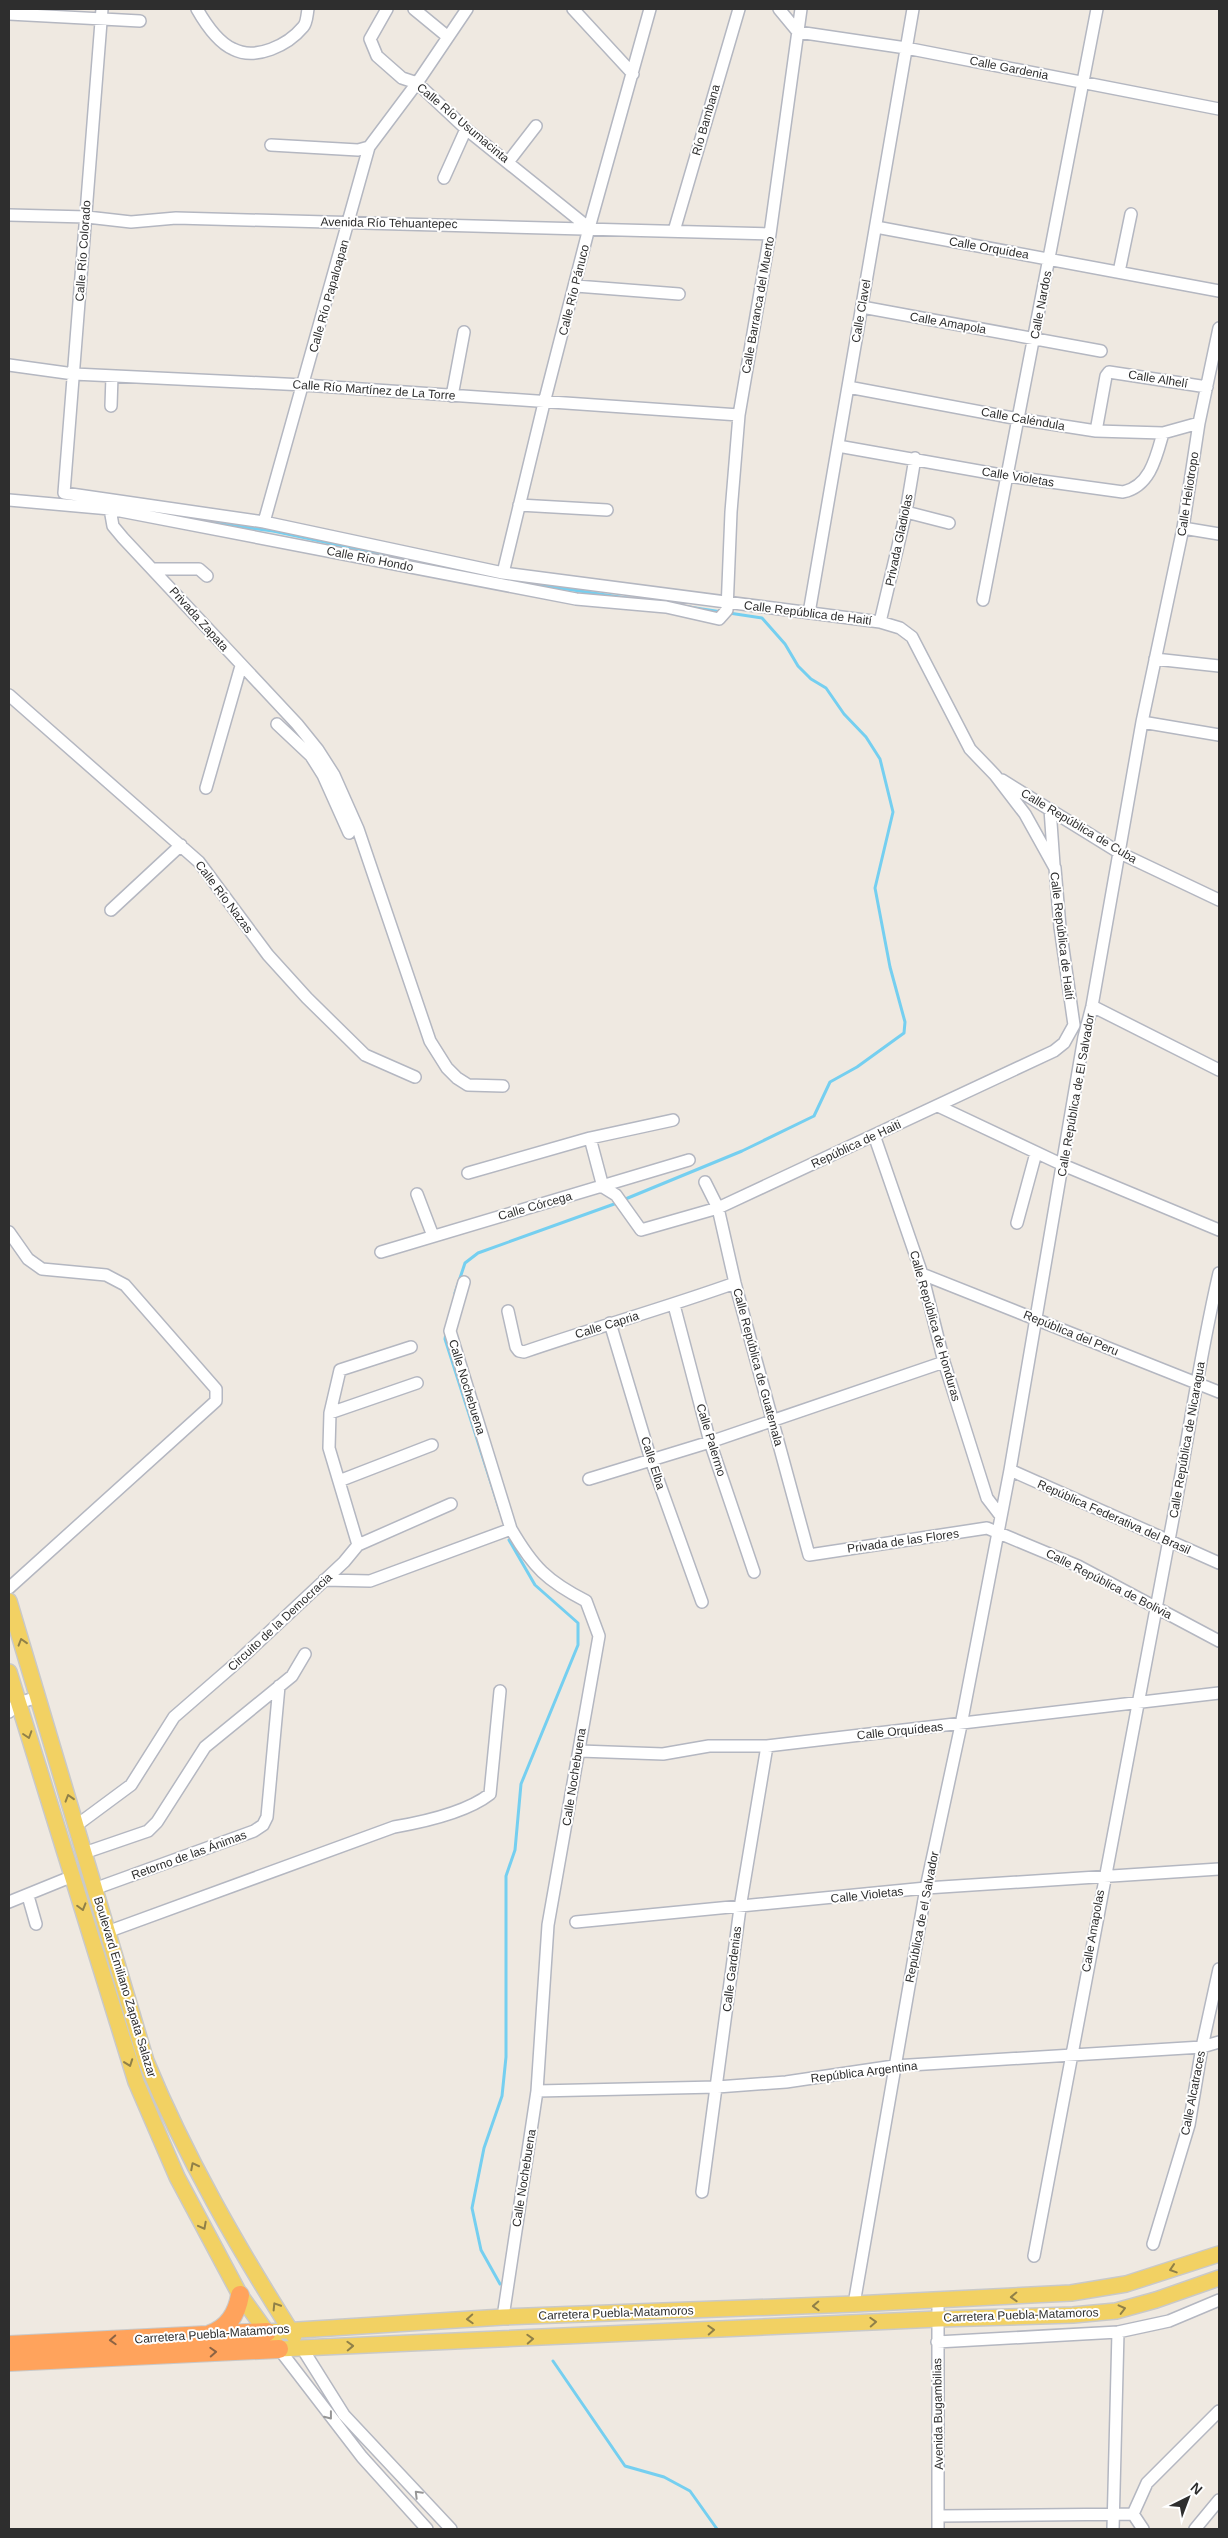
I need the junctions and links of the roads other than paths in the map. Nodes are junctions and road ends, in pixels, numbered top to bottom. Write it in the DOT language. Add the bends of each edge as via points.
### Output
graph roads {
  1 [pos="197,9"];
  2 [pos="308,9"];
  3 [pos="387,9"];
  4 [pos="414,9"];
  5 [pos="467,9"];
  6 [pos="573,9"];
  7 [pos="650,9"];
  8 [pos="739,9"];
  9 [pos="778,9"];
  10 [pos="801,9"];
  11 [pos="913,9"];
  12 [pos="1097,9"];
  13 [pos="9,14"];
  14 [pos="102,14"];
  15 [pos="140,21"];
  16 [pos="798,32"];
  17 [pos="448,37"];
  18 [pos="906,48"];
  19 [pos="633,74"];
  20 [pos="417,83"];
  21 [pos="1083,83"];
  22 [pos="1219,109"];
  23 [pos="536,126"];
  24 [pos="466,129"];
  25 [pos="272,145"];
  26 [pos="369,147"];
  27 [pos="509,161"];
  28 [pos="444,178"];
  29 [pos="1131,214"];
  30 [pos="9,216"];
  31 [pos="87,218"];
  32 [pos="350,222"];
  33 [pos="876,227"];
  34 [pos="589,228"];
  35 [pos="674,231"];
  36 [pos="770,234"];
  37 [pos="1050,259"];
  38 [pos="1119,272"];
  39 [pos="576,286"];
  40 [pos="1219,291"];
  41 [pos="679,294"];
  42 [pos="862,307"];
  43 [pos="1219,328"];
  44 [pos="464,332"];
  45 [pos="1035,338"];
  46 [pos="1101,351"];
  47 [pos="9,365"];
  48 [pos="74,374"];
  49 [pos="112,376"];
  50 [pos="304,385"];
  51 [pos="848,387"];
  52 [pos="1207,387"];
  53 [pos="452,396"];
  54 [pos="544,403"];
  55 [pos="111,406"];
  56 [pos="738,415"];
  57 [pos="1019,419"];
  58 [pos="1199,423"];
  59 [pos="1096,431"];
  60 [pos="1163,434"];
  61 [pos="838,446"];
  62 [pos="915,458"];
  63 [pos="1007,476"];
  64 [pos="64,493"];
  65 [pos="9,500"];
  66 [pos="519,505"];
  67 [pos="110,509"];
  68 [pos="607,510"];
  69 [pos="906,512"];
  70 [pos="264,522"];
  71 [pos="949,523"];
  72 [pos="1183,528"];
  73 [pos="1219,534"];
  74 [pos="154,569"];
  75 [pos="503,573"];
  76 [pos="207,576"];
  77 [pos="983,600"];
  78 [pos="726,610"];
  79 [pos="808,613"];
  80 [pos="880,622"];
  81 [pos="1155,659"];
  82 [pos="241,666"];
  83 [pos="1219,666"];
  84 [pos="9,695"];
  85 [pos="1142,722"];
  86 [pos="277,724"];
  87 [pos="297,724"];
  88 [pos="1219,735"];
  89 [pos="292,738"];
  90 [pos="995,775"];
  91 [pos="206,788"];
  92 [pos="1050,809"];
  93 [pos="349,833"];
  94 [pos="181,845"];
  95 [pos="1120,853"];
  96 [pos="1054,868"];
  97 [pos="1219,900"];
  98 [pos="110,910"];
  99 [pos="1092,1006"];
  100 [pos="1074,1025"];
  101 [pos="1086,1030"];
  102 [pos="1064,1043"];
  103 [pos="1082,1050"];
  104 [pos="1219,1070"];
  105 [pos="414,1077"];
  106 [pos="502,1086"];
  107 [pos="938,1106"];
  108 [pos="673,1120"];
  109 [pos="874,1135"];
  110 [pos="590,1138"];
  111 [pos="1036,1153"];
  112 [pos="689,1160"];
  113 [pos="1063,1165"];
  114 [pos="468,1173"];
  115 [pos="705,1182"];
  116 [pos="603,1187"];
  117 [pos="417,1194"];
  118 [pos="718,1208"];
  119 [pos="1017,1223"];
  120 [pos="1219,1230"];
  121 [pos="9,1232"];
  122 [pos="433,1236"];
  123 [pos="381,1252"];
  124 [pos="1219,1273"];
  125 [pos="922,1274"];
  126 [pos="464,1282"];
  127 [pos="735,1283"];
  128 [pos="674,1305"];
  129 [pos="508,1311"];
  130 [pos="1035,1319"];
  131 [pos="610,1323"];
  132 [pos="410,1347"];
  133 [pos="944,1362"];
  134 [pos="1198,1383"];
  135 [pos="417,1384"];
  136 [pos="1219,1392"];
  137 [pos="330,1413"];
  138 [pos="773,1419"];
  139 [pos="710,1442"];
  140 [pos="432,1445"];
  141 [pos="651,1460"];
  142 [pos="1010,1470"];
  143 [pos="588,1479"];
  144 [pos="339,1481"];
  145 [pos="452,1504"];
  146 [pos="1000,1515"];
  147 [pos="511,1529"];
  148 [pos="997,1531"];
  149 [pos="1169,1541"];
  150 [pos="358,1545"];
  151 [pos="809,1555"];
  152 [pos="1219,1563"];
  153 [pos="754,1572"];
  154 [pos="324,1580"];
  155 [pos="9,1588"];
  156 [pos="9,1600"];
  157 [pos="702,1602"];
  158 [pos="1156,1607"];
  159 [pos="1219,1641"];
  160 [pos="305,1654"];
  161 [pos="9,1672"];
  162 [pos="279,1686"];
  163 [pos="500,1691"];
  164 [pos="1219,1693"];
  165 [pos="38,1697"];
  166 [pos="1136,1704"];
  167 [pos="14,1708"];
  168 [pos="961,1725"];
  169 [pos="766,1746"];
  170 [pos="580,1751"];
  171 [pos="77,1825"];
  172 [pos="84,1853"];
  173 [pos="1219,1869"];
  174 [pos="1103,1875"];
  175 [pos="73,1876"];
  176 [pos="926,1888"];
  177 [pos="94,1889"];
  178 [pos="28,1896"];
  179 [pos="9,1902"];
  180 [pos="740,1908"];
  181 [pos="576,1922"];
  182 [pos="36,1924"];
  183 [pos="108,1932"];
  184 [pos="1219,1969"];
  185 [pos="1219,2042"];
  186 [pos="1202,2047"];
  187 [pos="1071,2056"];
  188 [pos="894,2066"];
  189 [pos="717,2087"];
  190 [pos="537,2091"];
  191 [pos="702,2192"];
  192 [pos="1153,2244"];
  193 [pos="1219,2254"];
  194 [pos="1034,2256"];
  195 [pos="256,2273"];
  196 [pos="1219,2278"];
  197 [pos="238,2291"];
  198 [pos="938,2300"];
  199 [pos="1219,2300"];
  200 [pos="854,2304"];
  201 [pos="503,2317"];
  202 [pos="938,2318"];
  203 [pos="290,2330"];
  204 [pos="267,2332"];
  205 [pos="1118,2332"];
  206 [pos="207,2335"];
  207 [pos="937,2342"];
  208 [pos="9,2345"];
  209 [pos="302,2348"];
  210 [pos="279,2349"];
  211 [pos="9,2362"];
  212 [pos="328,2390"];
  213 [pos="316,2400"];
  214 [pos="1219,2411"];
  215 [pos="1218,2506"];
  216 [pos="1133,2514"];
  217 [pos="938,2516"];
  218 [pos="1115,2516"];
  219 [pos="442,2518"];
  220 [pos="427,2529"];
  221 [pos="451,2529"];
  222 [pos="938,2529"];
  223 [pos="1113,2529"];
  224 [pos="1143,2529"];
  225 [pos="1195,2529"];
  1 -- 2 [label="street" via="203,21 233,50 250,53 286,43 304,26"];
  3 -- 20 [label="street, Calle Río Usumacinta" via="370,39 372,46 377,56 402,78"];
  4 -- 17 [label="street"];
  5 -- 17 [label="street, Calle Río Papaloapan"];
  6 -- 19 [label="street"];
  7 -- 19 [label="street, Calle Río Pánuco"];
  8 -- 35 [label="street, Río Bambana"];
  9 -- 16 [label="street"];
  10 -- 16 [label="street, Calle Barranca del Muerto"];
  11 -- 18 [label="street, Calle Clavel"];
  12 -- 21 [label="street, Calle Nardos"];
  13 -- 14 [label="street"];
  14 -- 15 [label="street"];
  14 -- 31 [label="street, Calle Río Colorado" via="89,149"];
  16 -- 18 [label="street, Calle Gardenia"];
  16 -- 36 [label="street, Calle Barranca del Muerto"];
  17 -- 20 [label="street, Calle Río Papaloapan"];
  18 -- 21 [label="street, Calle Gardenia"];
  18 -- 33 [label="street, Calle Clavel"];
  19 -- 34 [label="street, Calle Río Pánuco"];
  20 -- 24 [label="street, Calle Río Usumacinta"];
  20 -- 26 [label="street, Calle Río Papaloapan"];
  21 -- 22 [label="street, Calle Gardenia"];
  21 -- 37 [label="street, Calle Nardos"];
  23 -- 27 [label="street"];
  24 -- 27 [label="street, Calle Río Usumacinta"];
  24 -- 28 [label="street"];
  25 -- 26 [label="street" via="358,150"];
  26 -- 32 [label="street, Calle Río Papaloapan"];
  27 -- 34 [label="street, Calle Río Usumacinta"];
  29 -- 38 [label="street"];
  30 -- 31 [label="street, Avenida Río Tehuantepec"];
  31 -- 32 [label="street, Avenida Río Tehuantepec" via="131,222 176,218"];
  31 -- 48 [label="street, Calle Río Colorado"];
  32 -- 34 [label="street, Avenida Río Tehuantepec"];
  32 -- 50 [label="street, Calle Río Papaloapan"];
  33 -- 37 [label="street, Calle Orquídea"];
  33 -- 42 [label="street, Calle Clavel"];
  34 -- 35 [label="street, Avenida Río Tehuantepec"];
  34 -- 39 [label="street, Calle Río Pánuco"];
  35 -- 36 [label="street, Avenida Río Tehuantepec"];
  36 -- 56 [label="street, Calle Barranca del Muerto"];
  37 -- 38 [label="street, Calle Orquídea"];
  37 -- 45 [label="street, Calle Nardos"];
  38 -- 40 [label="street, Calle Orquídea"];
  39 -- 41 [label="street"];
  39 -- 54 [label="street, Calle Río Pánuco"];
  42 -- 45 [label="street, Calle Amapola"];
  42 -- 51 [label="street, Calle Clavel"];
  43 -- 52 [label="street, Calle Heliotropo"];
  44 -- 53 [label="street"];
  45 -- 46 [label="street, Calle Amapola"];
  45 -- 57 [label="street, Calle Nardos"];
  47 -- 48 [label="street, Calle Río Martínez de La Torre"];
  48 -- 49 [label="street, Calle Río Martínez de La Torre"];
  48 -- 64 [label="street, Calle Río Colorado"];
  49 -- 50 [label="street, Calle Río Martínez de La Torre"];
  49 -- 55 [label="street"];
  50 -- 53 [label="street, Calle Río Martínez de La Torre"];
  50 -- 70 [label="street, Calle Río Papaloapan"];
  51 -- 57 [label="street, Calle Caléndula"];
  51 -- 61 [label="street, Calle Clavel"];
  52 -- 58 [label="street, Calle Heliotropo"];
  52 -- 59 [label="street, Calle Alhelí" via="1109,372"];
  53 -- 54 [label="street, Calle Río Martínez de La Torre"];
  54 -- 56 [label="street, Calle Río Martínez de La Torre"];
  54 -- 66 [label="street, Calle Río Pánuco"];
  56 -- 78 [label="street, Calle Barranca del Muerto"];
  57 -- 59 [label="street, Calle Caléndula"];
  57 -- 63 [label="street, Calle Nardos"];
  58 -- 60 [label="street, Calle Caléndula"];
  58 -- 72 [label="street, Calle Heliotropo"];
  59 -- 60 [label="street, Calle Caléndula"];
  60 -- 63 [label="street, Calle Violetas" via="1156,460 1133,490 1123,492"];
  61 -- 62 [label="street, Calle Violetas"];
  61 -- 79 [label="street, Calle Clavel"];
  62 -- 63 [label="street, Calle Violetas"];
  62 -- 69 [label="street, Privada Gladiolas"];
  63 -- 77 [label="street, Calle Nardos"];
  64 -- 70 [label="street, Calle Río Hondo"];
  65 -- 67 [label="street, Calle Río Hondo"];
  66 -- 68 [label="street"];
  66 -- 75 [label="street, Calle Río Pánuco"];
  67 -- 74 [label="street, Privada Zapata" via="113,526 138,556"];
  67 -- 78 [label="street, Calle Río Hondo" via="576,599 666,608 719,619"];
  69 -- 71 [label="street"];
  69 -- 80 [label="street, Privada Gladiolas"];
  70 -- 75 [label="street, Calle Río Hondo"];
  72 -- 73 [label="street"];
  72 -- 81 [label="street, Calle Heliotropo"];
  74 -- 76 [label="street" via="199,569"];
  74 -- 82 [label="street, Privada Zapata"];
  75 -- 78 [label="street, Calle Río Hondo"];
  78 -- 79 [label="street, Calle República de Haití"];
  79 -- 80 [label="street, Calle República de Haití"];
  80 -- 90 [label="street, Calle República de Haití" via="900,628 912,637 970,749"];
  81 -- 83 [label="street"];
  81 -- 85 [label="street, Calle República de El Salvador"];
  82 -- 87 [label="street, Privada Zapata"];
  82 -- 91 [label="street"];
  84 -- 94 [label="street, Calle Río Nazas"];
  85 -- 88 [label="street"];
  85 -- 95 [label="street, Calle República de El Salvador"];
  86 -- 89 [label="street"];
  87 -- 89 [label="street"];
  87 -- 106 [label="street, Privada Zapata" via="334,775 358,829 414,996 439,1057 457,1078 468,1085"];
  89 -- 93 [label="street" via="323,775"];
  90 -- 92 [label="street, Calle República de Cuba"];
  90 -- 96 [label="street, Calle República de Haití" via="1024,814"];
  92 -- 95 [label="street, Calle República de Cuba"];
  92 -- 96 [label="street"];
  94 -- 98 [label="street"];
  94 -- 105 [label="street, Calle Río Nazas" via="204,868 268,955 307,998 365,1055"];
  95 -- 97 [label="street, Calle República de Cuba"];
  95 -- 99 [label="street, Calle República de El Salvador"];
  96 -- 100 [label="street, Calle República de Haití"];
  99 -- 101 [label="street, Calle República de El Salvador"];
  99 -- 104 [label="street"];
  100 -- 101 [label="street" via="1079,1033"];
  100 -- 102 [label="street"];
  101 -- 103 [label="street, Calle República de El Salvador"];
  102 -- 103 [label="street" via="1076,1042"];
  102 -- 107 [label="street, República de Haiti" via="1054,1051"];
  103 -- 113 [label="street, Calle República de El Salvador"];
  107 -- 109 [label="street, República de Haiti"];
  107 -- 111 [label="street"];
  108 -- 110 [label="street"];
  109 -- 118 [label="street, República de Haiti"];
  109 -- 125 [label="street, Calle República de Honduras"];
  110 -- 114 [label="street"];
  110 -- 116 [label="street"];
  111 -- 113 [label="street"];
  111 -- 119 [label="street"];
  112 -- 116 [label="street, Calle Córcega"];
  113 -- 120 [label="street"];
  113 -- 130 [label="street, Calle República de El Salvador"];
  115 -- 118 [label="street, Calle República de Guatemala"];
  116 -- 118 [label="street, República de Haiti" via="616,1195 641,1230"];
  116 -- 122 [label="street, Calle Córcega"];
  117 -- 122 [label="street"];
  118 -- 127 [label="street, Calle República de Guatemala"];
  121 -- 155 [label="street" via="28,1259 42,1269 106,1275 125,1285 216,1389 216,1401"];
  122 -- 123 [label="street, Calle Córcega"];
  124 -- 134 [label="street, Calle República de Nicaragua"];
  125 -- 130 [label="street, República del Peru"];
  125 -- 133 [label="street, Calle República de Honduras"];
  126 -- 147 [label="street, Calle Nochebuena" via="450,1331"];
  127 -- 128 [label="street, Calle Capria"];
  127 -- 138 [label="street, Calle República de Guatemala"];
  128 -- 131 [label="street, Calle Capria"];
  128 -- 139 [label="street, Calle Palermo"];
  129 -- 131 [label="street, Calle Capria" via="519,1352"];
  130 -- 134 [label="street, República del Peru"];
  130 -- 142 [label="street, Calle República de El Salvador"];
  131 -- 141 [label="street, Calle Elba"];
  132 -- 137 [label="street" via="340,1370"];
  133 -- 138 [label="street"];
  133 -- 146 [label="street, Calle República de Honduras" via="987,1498"];
  134 -- 136 [label="street, República del Peru"];
  134 -- 149 [label="street, Calle República de Nicaragua"];
  135 -- 137 [label="street"];
  137 -- 144 [label="street" via="329,1448"];
  138 -- 139 [label="street"];
  138 -- 151 [label="street, Calle República de Guatemala"];
  139 -- 141 [label="street"];
  139 -- 153 [label="street, Calle Palermo"];
  140 -- 144 [label="street"];
  141 -- 143 [label="street"];
  141 -- 157 [label="street, Calle Elba"];
  142 -- 146 [label="street, Calle República de El Salvador"];
  142 -- 149 [label="street, República Federativa del Brasil"];
  144 -- 150 [label="street"];
  145 -- 150 [label="street"];
  146 -- 148 [label="street, Calle República de El Salvador"];
  147 -- 154 [label="street" via="370,1581"];
  147 -- 170 [label="street, Calle Nochebuena" via="528,1558 558,1587 586,1601 599,1636 587,1692"];
  148 -- 151 [label="street, Privada de las Flores" via="987,1528"];
  148 -- 158 [label="street, Calle República de Bolivia" via="1078,1566"];
  148 -- 168 [label="street, República de el Salvador"];
  149 -- 152 [label="street, República Federativa del Brasil"];
  149 -- 158 [label="street, Calle República de Nicaragua"];
  150 -- 154 [label="street, Circuito de la Democracia"];
  154 -- 171 [label="street, Circuito de la Democracia" via="174,1717 130,1785"];
  165 -- 156 [label="main road, Boulevard Emiliano Zapata Salazar, one-way"];
  158 -- 159 [label="street, Calle República de Bolivia"];
  158 -- 166 [label="street, Calle Amapolas"];
  160 -- 162 [label="street" via="292,1676"];
  161 -- 167 [label="main road, Boulevard Emiliano Zapata Salazar"];
  162 -- 172 [label="street" via="205,1747 148,1831"];
  162 -- 177 [label="street, Retorno de las Ánimas" via="267,1817 263,1825"];
  163 -- 183 [label="street" via="490,1794 481,1802 394,1827"];
  164 -- 166 [label="street, Calle Orquídeas"];
  165 -- 167 [label="street"];
  171 -- 165 [label="main road, Boulevard Emiliano Zapata Salazar, one-way"];
  166 -- 168 [label="street, Calle Orquídeas"];
  166 -- 174 [label="street, Calle Amapolas"];
  167 -- 175 [label="main road, Boulevard Emiliano Zapata Salazar, one-way"];
  168 -- 169 [label="street, Calle Orquídeas"];
  168 -- 176 [label="street, República de el Salvador"];
  169 -- 170 [label="street, Calle Orquídeas" via="708,1746 663,1754"];
  169 -- 180 [label="street, Calle Gardenias"];
  170 -- 190 [label="street, Calle Nochebuena" via="548,1925"];
  171 -- 172 [label="main road, Boulevard Emiliano Zapata Salazar"];
  172 -- 177 [label="main road, Boulevard Emiliano Zapata Salazar"];
  173 -- 174 [label="street, Calle Violetas"];
  174 -- 176 [label="street, Calle Violetas"];
  174 -- 187 [label="street, Calle Amapolas"];
  175 -- 178 [label="street"];
  175 -- 197 [label="main road, Boulevard Emiliano Zapata Salazar, one-way" via="136,2082 177,2176"];
  176 -- 180 [label="street, Calle Violetas"];
  176 -- 188 [label="street, República de el Salvador"];
  177 -- 183 [label="main road, Boulevard Emiliano Zapata Salazar"];
  178 -- 179 [label="street"];
  178 -- 182 [label="street"];
  180 -- 181 [label="street, Calle Violetas"];
  180 -- 189 [label="street, Calle Gardenias"];
  195 -- 183 [label="main road, Boulevard Emiliano Zapata Salazar, one-way" via="201,2181 160,2095 146,2061"];
  184 -- 186 [label="street, Calle Alcatraces"];
  185 -- 186 [label="street, República Argentina"];
  186 -- 187 [label="street, República Argentina"];
  186 -- 192 [label="street, Calle Alcatraces" via="1189,2125"];
  187 -- 188 [label="street, República Argentina"];
  187 -- 194 [label="street, Calle Amapolas"];
  188 -- 189 [label="street, República Argentina" via="786,2082"];
  188 -- 200 [label="street, República de el Salvador"];
  189 -- 190 [label="street, República Argentina"];
  189 -- 191 [label="street, Calle Gardenias"];
  190 -- 201 [label="street, Calle Nochebuena"];
  193 -- 198 [label="main road, Carretera Puebla-Matamoros, one-way" via="1126,2284 1071,2293"];
  195 -- 197 [label="main road"];
  203 -- 195 [label="main road, Boulevard Emiliano Zapata Salazar, one-way"];
  202 -- 196 [label="main road, Carretera Puebla-Matamoros, one-way" via="1116,2311"];
  197 -- 204 [label="main road, Boulevard Emiliano Zapata Salazar"];
  197 -- 206 [label="highway" via="237,2308 231,2319"];
  198 -- 200 [label="main road, Carretera Puebla-Matamoros"];
  198 -- 202 [label="street, Avenida Bugambilias"];
  199 -- 205 [label="street" via="1169,2321"];
  200 -- 201 [label="main road, Carretera Puebla-Matamoros, one-way"];
  201 -- 203 [label="main road, Carretera Puebla-Matamoros, one-way"];
  202 -- 207 [label="street, Avenida Bugambilias"];
  209 -- 202 [label="main road, Carretera Puebla-Matamoros, one-way"];
  203 -- 204 [label="main road, Carretera Puebla-Matamoros"];
  203 -- 209 [label="main road, Boulevard Emiliano Zapata Salazar"];
  204 -- 206 [label="highway, Carretera Puebla-Matamoros"];
  204 -- 210 [label="main road, Boulevard Emiliano Zapata Salazar"];
  205 -- 207 [label="street"];
  205 -- 218 [label="street"];
  206 -- 208 [label="highway, Carretera Puebla-Matamoros, one-way"];
  207 -- 217 [label="street, Avenida Bugambilias"];
  209 -- 210 [label="main road, Carretera Puebla-Matamoros"];
  209 -- 212 [label="street"];
  211 -- 210 [label="highway, Carretera Puebla-Matamoros, one-way"];
  210 -- 213 [label="street"];
  212 -- 213 [label="street"];
  219 -- 212 [label="street, one-way" via="375,2452"];
  213 -- 220 [label="street, one-way" via="362,2458"];
  214 -- 216 [label="street" via="1147,2483"];
  215 -- 225 [label="street"];
  216 -- 218 [label="street"];
  216 -- 224 [label="street"];
  217 -- 218 [label="street"];
  217 -- 222 [label="street, Avenida Bugambilias"];
  218 -- 223 [label="street"];
  219 -- 220 [label="street"];
  219 -- 221 [label="street"];
}
